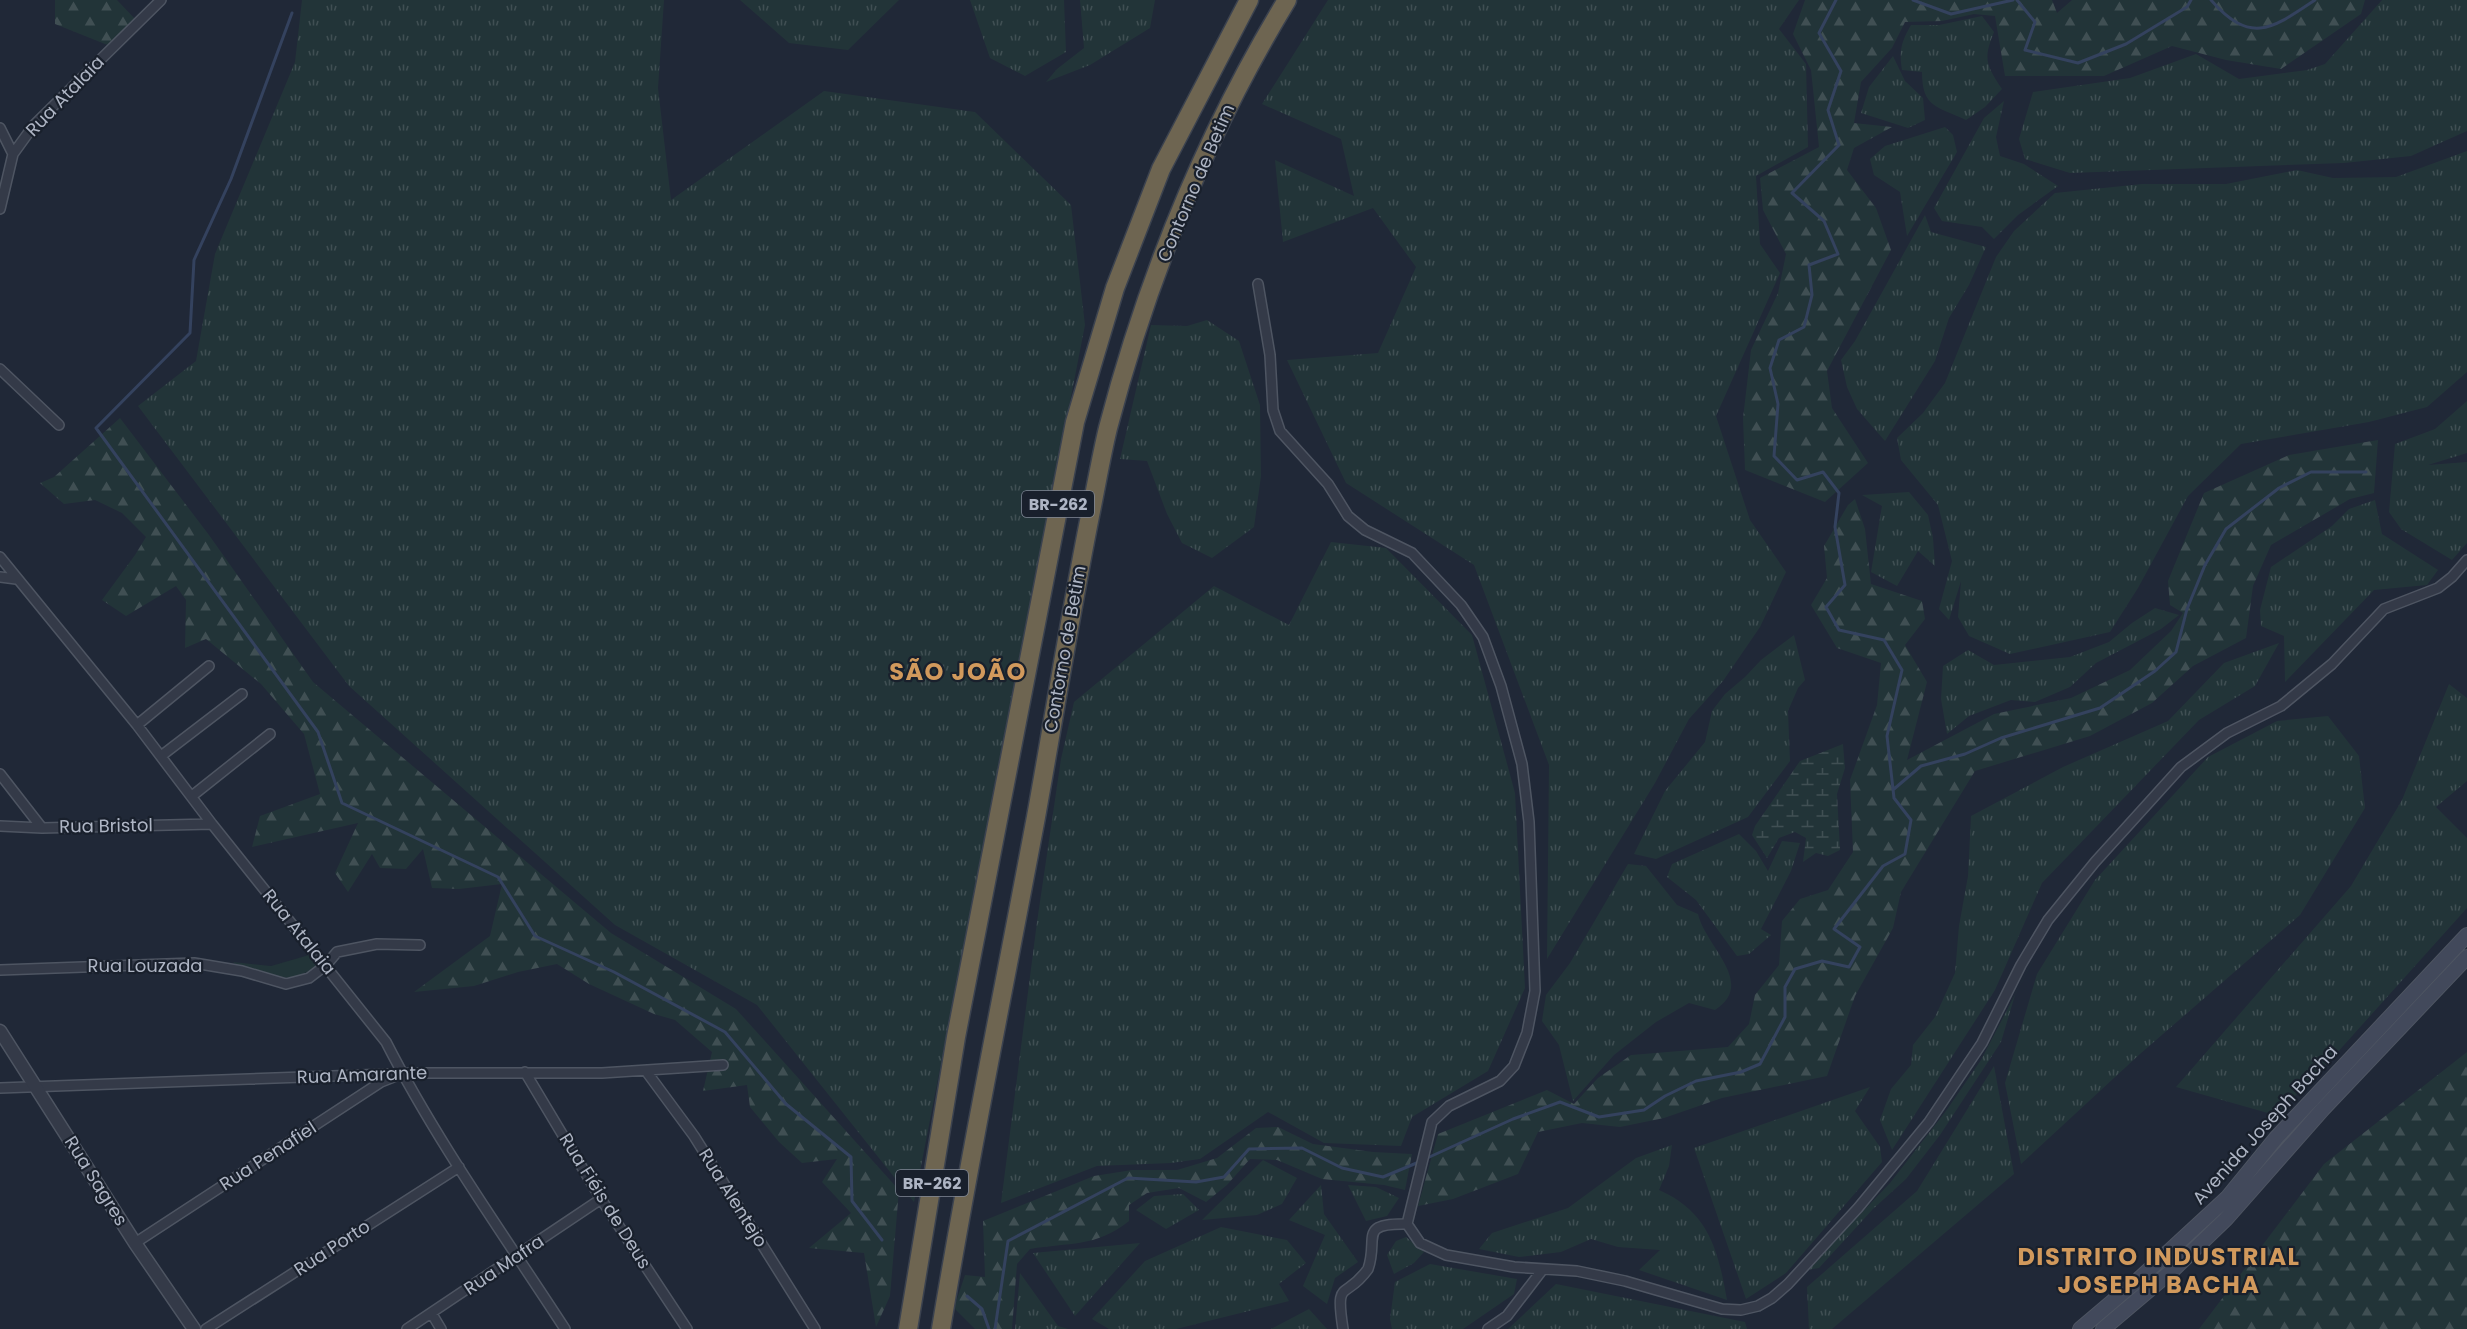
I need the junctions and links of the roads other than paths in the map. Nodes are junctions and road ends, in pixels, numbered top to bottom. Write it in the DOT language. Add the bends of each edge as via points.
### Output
graph roads {
  1 [pos="161,0"];
  2 [pos="1249,0"];
  3 [pos="1287,0"];
  4 [pos="0,128"];
  5 [pos="0,150"];
  6 [pos="13,154"];
  7 [pos="0,209"];
  8 [pos="1258,284"];
  9 [pos="0,369"];
  10 [pos="59,425"];
  11 [pos="0,557"];
  12 [pos="2467,560"];
  13 [pos="0,577"];
  14 [pos="16,579"];
  15 [pos="209,666"];
  16 [pos="242,694"];
  17 [pos="137,725"];
  18 [pos="270,734"];
  19 [pos="161,756"];
  20 [pos="0,774"];
  21 [pos="192,796"];
  22 [pos="212,824"];
  23 [pos="0,826"];
  24 [pos="42,828"];
  25 [pos="2467,935"];
  26 [pos="420,945"];
  27 [pos="2467,957"];
  28 [pos="326,965"];
  29 [pos="0,970"];
  30 [pos="0,1031"];
  31 [pos="723,1065"];
  32 [pos="646,1071"];
  33 [pos="525,1072"];
  34 [pos="402,1074"];
  35 [pos="37,1087"];
  36 [pos="0,1088"];
  37 [pos="459,1167"];
  38 [pos="601,1199"];
  39 [pos="1407,1224"];
  40 [pos="135,1243"];
  41 [pos="518,1256"];
  42 [pos="1543,1269"];
  43 [pos="432,1314"];
  44 [pos="194,1329"];
  45 [pos="206,1329"];
  46 [pos="407,1329"];
  47 [pos="441,1329"];
  48 [pos="565,1329"];
  49 [pos="687,1329"];
  50 [pos="815,1329"];
  51 [pos="908,1329"];
  52 [pos="941,1329"];
  53 [pos="1343,1329"];
  54 [pos="1488,1329"];
  55 [pos="2080,1329"];
  56 [pos="2103,1329"];
  1 -- 6 [label="street, Rua Atalaia" via="34,125"];
  2 -- 51 [label="highway, Contorno de Betim / BR-262" via="1161,169 1115,288 1075,422 956,1037"];
  3 -- 52 [label="highway, Contorno de Betim / BR-262" via="1254,55 1194,179 1149,294 1108,429 1077,579"];
  4 -- 6 [label="street"];
  5 -- 6 [label="street"];
  6 -- 7 [label="street, Rua Atalaia"];
  8 -- 39 [label="street" via="1270,355 1273,410 1280,431 1328,484 1348,516 1365,530 1412,553 1461,605 1483,637 1502,686 1522,764 1529,822 1535,991 1527,1033 1514,1066 1500,1081 1449,1106 1432,1122"];
  9 -- 10 [label="street"];
  11 -- 14 [label="street, Rua Atalaia"];
  12 -- 42 [label="street" via="2438,588 2384,609 2332,664 2281,706 2227,733 2175,772 2048,920 1982,1043 1929,1122 1858,1208 1772,1298 1741,1310 1722,1309 1625,1281"];
  13 -- 14 [label="street"];
  14 -- 17 [label="street, Rua Atalaia"];
  15 -- 17 [label="street"];
  16 -- 19 [label="street"];
  17 -- 19 [label="street, Rua Atalaia"];
  18 -- 21 [label="street"];
  19 -- 21 [label="street, Rua Atalaia"];
  20 -- 24 [label="street"];
  21 -- 22 [label="street, Rua Atalaia"];
  22 -- 24 [label="street, Rua Bristol"];
  22 -- 28 [label="street, Rua Atalaia"];
  23 -- 24 [label="street, Rua Bristol"];
  25 -- 55 [label="main road, Avenida Joseph Bacha" via="2276,1138 2227,1198"];
  26 -- 28 [label="street, Rua Louzada" via="377,944 337,952"];
  27 -- 56 [label="main road, Avenida Joseph Bacha" via="2323,1109 2226,1219"];
  28 -- 29 [label="street, Rua Louzada" via="309,978 286,984 194,963"];
  28 -- 34 [label="street, Rua Atalaia" via="386,1042"];
  30 -- 35 [label="street, Rua Sagres"];
  31 -- 32 [label="street, Rua Amarante"];
  32 -- 33 [label="street, Rua Amarante"];
  32 -- 50 [label="street, Rua Alentejo" via="694,1136"];
  33 -- 34 [label="street, Rua Amarante"];
  33 -- 38 [label="street, Rua Fiéis de Deus"];
  34 -- 35 [label="street, Rua Amarante"];
  34 -- 37 [label="street, Rua Atalaia"];
  34 -- 40 [label="street, Rua Penafiel" via="381,1082"];
  35 -- 36 [label="street, Rua Amarante"];
  35 -- 40 [label="street, Rua Sagres"];
  37 -- 41 [label="street, Rua Atalaia"];
  37 -- 45 [label="street, Rua Porto"];
  38 -- 41 [label="street, Rua Mafra"];
  38 -- 49 [label="street, Rua Fiéis de Deus"];
  39 -- 42 [label="street" via="1420,1242 1446,1255"];
  39 -- 53 [label="street" via="1382,1225 1375,1230 1368,1269 1340,1296"];
  40 -- 44 [label="street, Rua Sagres"];
  41 -- 43 [label="street, Rua Mafra"];
  41 -- 48 [label="street, Rua Atalaia"];
  42 -- 54 [label="street" via="1507,1316"];
  43 -- 46 [label="street, Rua Mafra"];
  43 -- 47 [label="street"];
}
